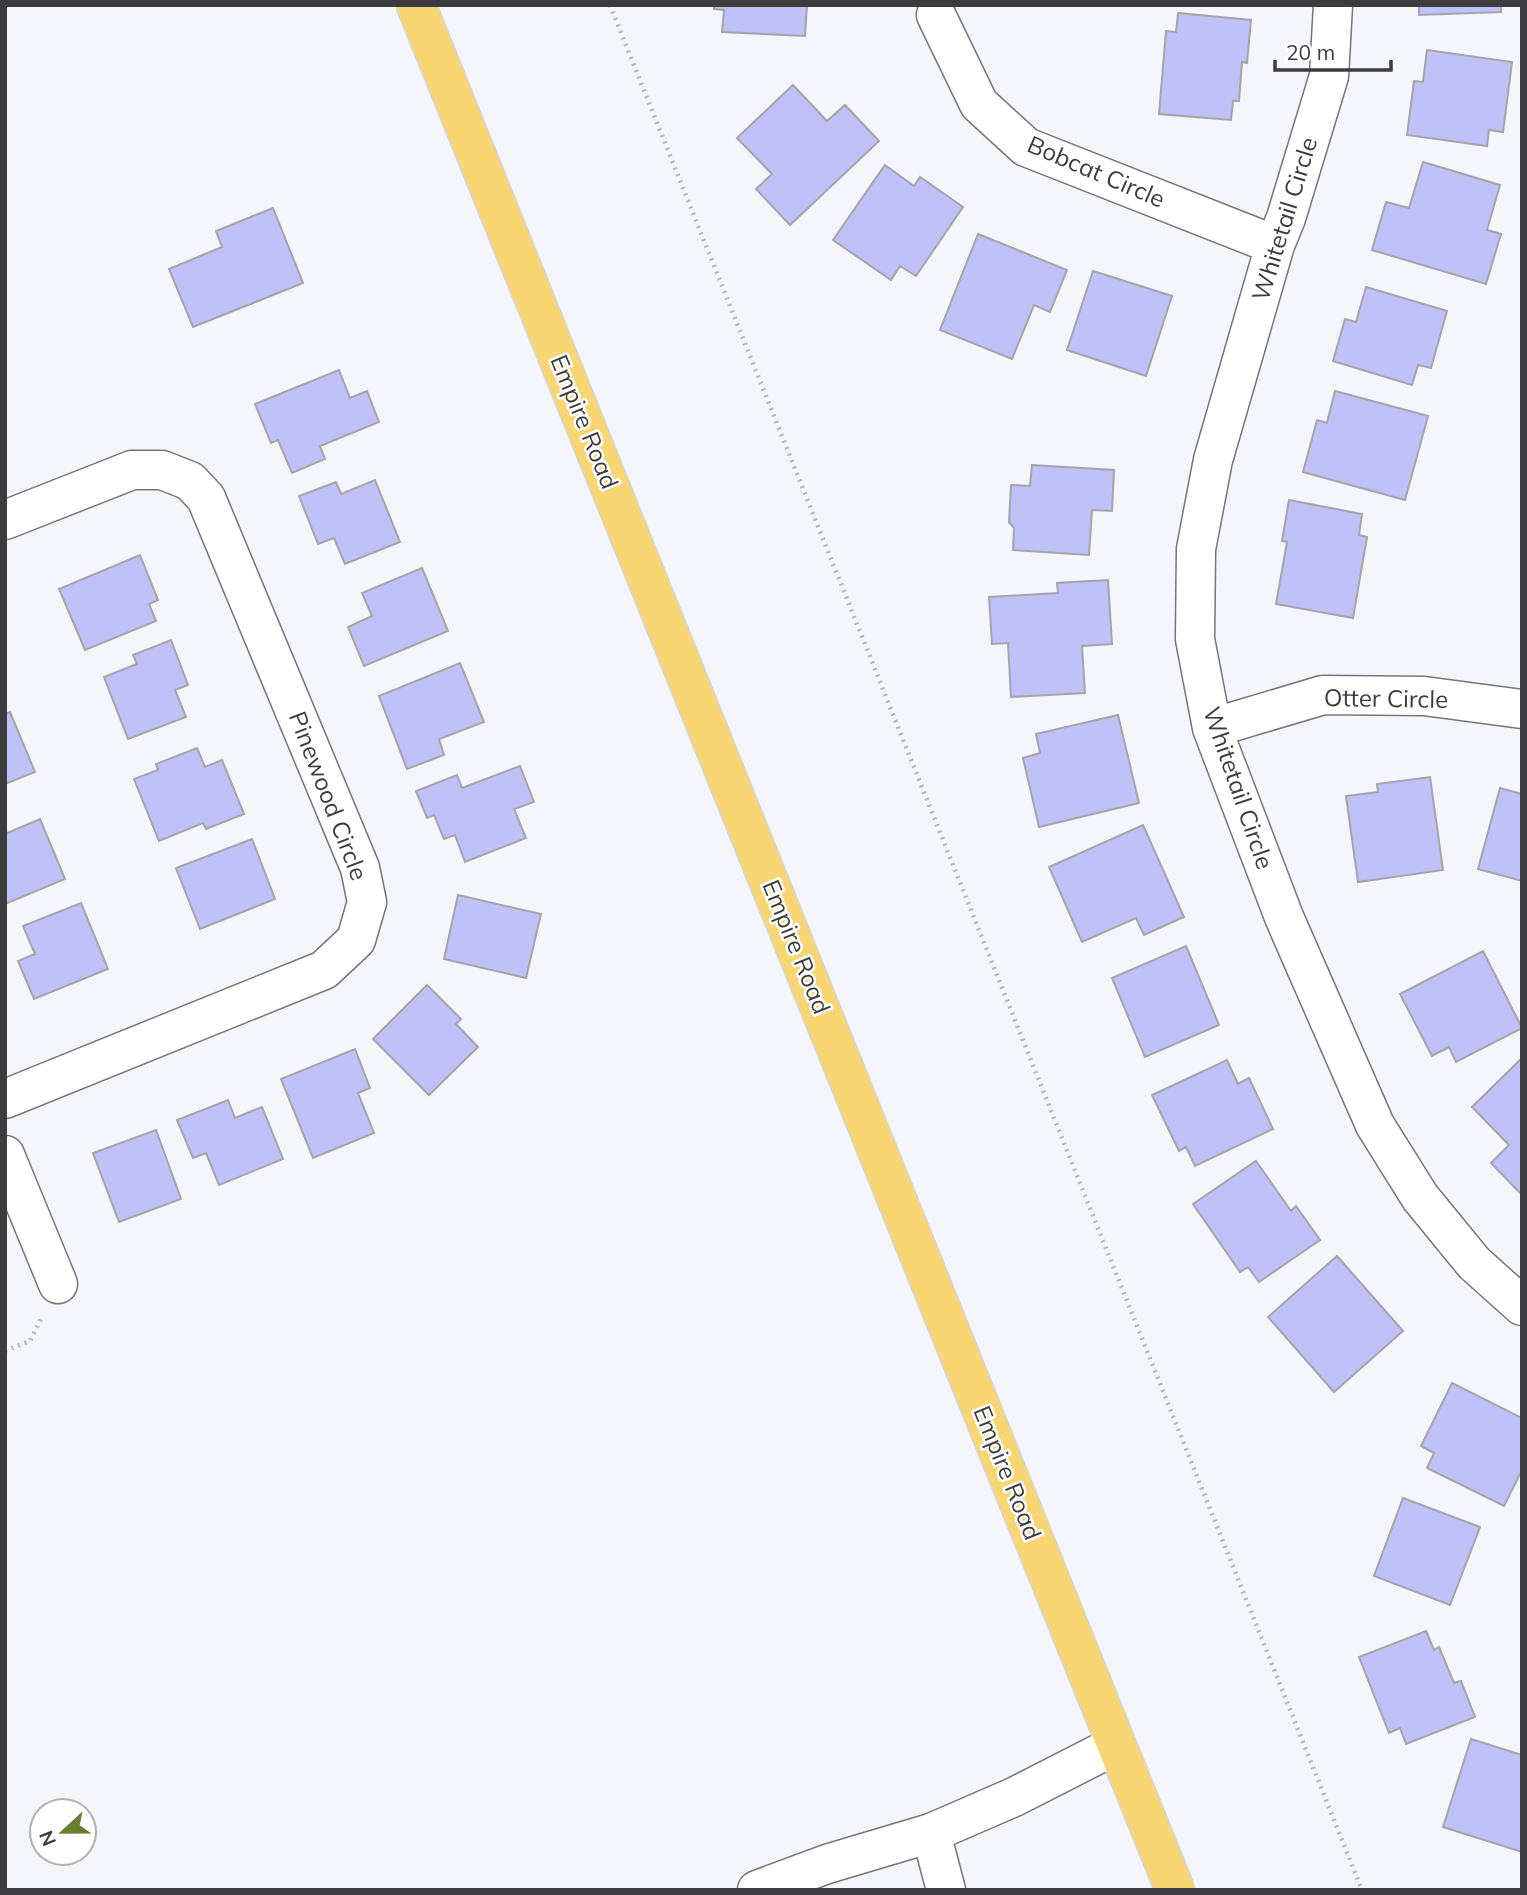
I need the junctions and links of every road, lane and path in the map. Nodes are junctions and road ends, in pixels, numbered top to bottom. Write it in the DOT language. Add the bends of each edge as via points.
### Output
graph roads {
  1 [pos="416,5"];
  2 [pos="610,5"];
  3 [pos="1333,5"];
  4 [pos="936,15"];
  5 [pos="1275,244"];
  6 [pos="5,520"];
  7 [pos="1522,709"];
  8 [pos="1212,728"];
  9 [pos="5,1099"];
  10 [pos="5,1155"];
  11 [pos="58,1284"];
  12 [pos="1522,1306"];
  13 [pos="5,1351"];
  14 [pos="1116,1745"];
  15 [pos="931,1833"];
  16 [pos="757,1890"];
  17 [pos="946,1890"];
  18 [pos="1175,1890"];
  19 [pos="1362,1890"];
  1 -- 14 [label="main road, Empire Road"];
  2 -- 19 [label="path"];
  3 -- 5 [label="street, Whitetail Circle" via="1329,76"];
  4 -- 5 [label="street, Bobcat Circle" via="979,104 1026,147"];
  5 -- 8 [label="street, Whitetail Circle" via="1213,460 1196,549 1195,639"];
  6 -- 9 [label="street, Pinewood Circle" via="132,470 162,470 190,481 206,498 360,868 367,902 356,940 324,970"];
  7 -- 8 [label="street, Otter Circle" via="1424,696 1322,695"];
  8 -- 12 [label="street, Whitetail Circle" via="1284,917 1375,1125 1420,1197 1474,1263"];
  10 -- 11 [label="street"];
  11 -- 13 [label="path" via="30,1341"];
  14 -- 15 [label="street"];
  14 -- 18 [label="main road, Empire Road"];
  15 -- 16 [label="street"];
  15 -- 17 [label="street"];
}
